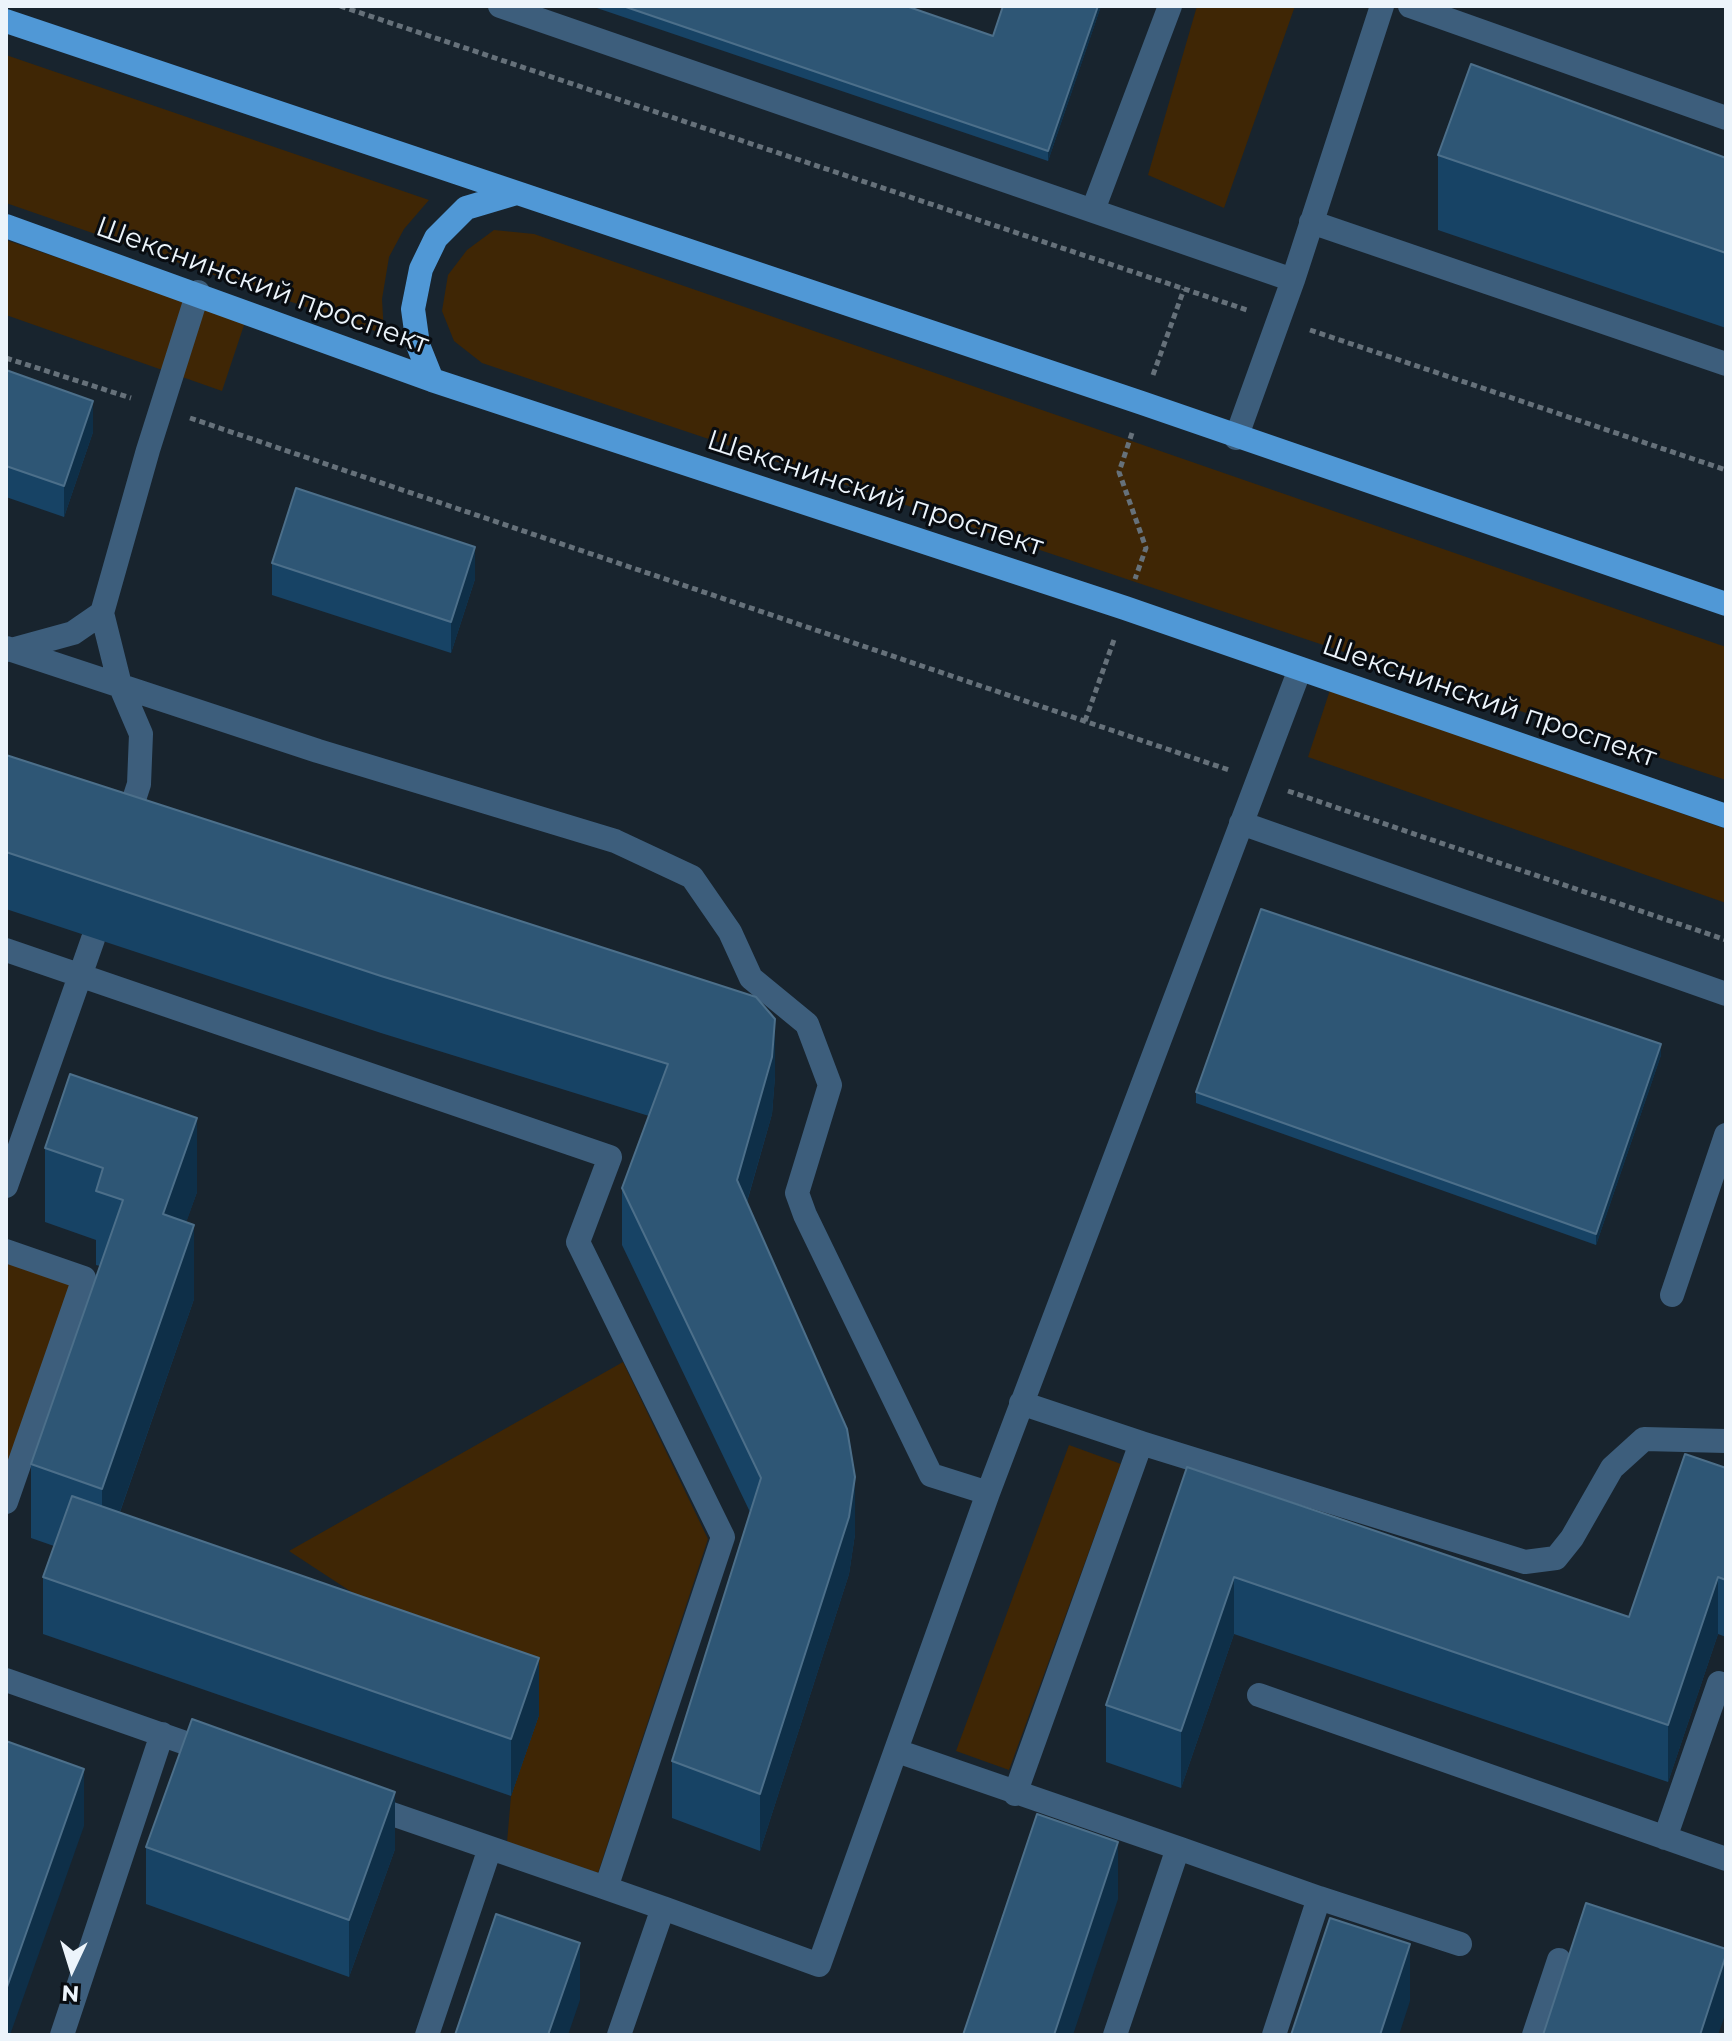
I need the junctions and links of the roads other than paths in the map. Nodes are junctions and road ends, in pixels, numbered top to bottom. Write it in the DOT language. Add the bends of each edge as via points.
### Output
graph roads {
  1 [pos="500,6"];
  2 [pos="1170,6"];
  3 [pos="1382,6"];
  4 [pos="1410,6"];
  5 [pos="6,21"];
  6 [pos="1726,118"];
  7 [pos="513,194"];
  8 [pos="1093,210"];
  9 [pos="1311,222"];
  10 [pos="6,226"];
  11 [pos="1293,280"];
  12 [pos="198,292"];
  13 [pos="1726,364"];
  14 [pos="432,380"];
  15 [pos="1236,438"];
  16 [pos="1726,604"];
  17 [pos="102,613"];
  18 [pos="8,649"];
  19 [pos="1300,669"];
  20 [pos="120,685"];
  21 [pos="1726,816"];
  22 [pos="1241,823"];
  23 [pos="123,832"];
  24 [pos="93,939"];
  25 [pos="6,950"];
  26 [pos="80,973"];
  27 [pos="1726,994"];
  28 [pos="1726,1135"];
  29 [pos="6,1186"];
  30 [pos="6,1251"];
  31 [pos="1672,1295"];
  32 [pos="1021,1403"];
  33 [pos="1726,1441"];
  34 [pos="1141,1443"];
  35 [pos="988,1493"];
  36 [pos="6,1502"];
  37 [pos="6,1680"];
  38 [pos="1726,1686"];
  39 [pos="1259,1695"];
  40 [pos="162,1734"];
  41 [pos="897,1751"];
  42 [pos="236,1760"];
  43 [pos="1015,1794"];
  44 [pos="341,1796"];
  45 [pos="1665,1838"];
  46 [pos="490,1848"];
  47 [pos="1178,1848"];
  48 [pos="1726,1859"];
  49 [pos="606,1888"];
  50 [pos="1319,1898"];
  51 [pos="663,1908"];
  52 [pos="1460,1944"];
  53 [pos="1559,1960"];
  54 [pos="62,2035"];
  55 [pos="427,2035"];
  56 [pos="619,2035"];
  57 [pos="1115,2035"];
  58 [pos="1274,2035"];
  59 [pos="1534,2035"];
  1 -- 8 [label="lane"];
  2 -- 8 [label="lane"];
  3 -- 9 [label="lane"];
  4 -- 6 [label="lane"];
  5 -- 7 [label="main road"];
  7 -- 14 [label="main road" via="466,208 436,238 421,269 413,309 418,345"];
  7 -- 15 [label="main road"];
  8 -- 11 [label="lane"];
  9 -- 11 [label="lane"];
  9 -- 13 [label="lane"];
  10 -- 12 [label="main road, Шекснинский проспект"];
  11 -- 15 [label="lane"];
  12 -- 14 [label="main road, Шекснинский проспект"];
  12 -- 17 [label="lane"];
  14 -- 19 [label="main road, Шекснинский проспект"];
  15 -- 16 [label="main road"];
  17 -- 18 [label="lane" via="73,633"];
  17 -- 20 [label="lane"];
  18 -- 20 [label="lane"];
  19 -- 21 [label="main road, Шекснинский проспект"];
  19 -- 22 [label="lane"];
  20 -- 23 [label="lane" via="141,734 139,784"];
  20 -- 35 [label="lane" via="615,841 692,877 730,932 751,978 807,1024 830,1085 797,1193 805,1215 931,1475"];
  22 -- 27 [label="lane"];
  22 -- 32 [label="lane"];
  24 -- 26 [label="lane"];
  25 -- 26 [label="lane"];
  26 -- 29 [label="lane"];
  26 -- 49 [label="lane" via="610,1157 578,1242 723,1537"];
  28 -- 31 [label="lane"];
  30 -- 36 [label="lane" via="84,1278"];
  32 -- 34 [label="lane"];
  32 -- 35 [label="lane"];
  33 -- 34 [label="lane" via="1644,1439 1612,1468 1556,1558 1525,1562"];
  34 -- 43 [label="lane"];
  35 -- 41 [label="lane"];
  37 -- 40 [label="lane"];
  38 -- 45 [label="lane" via="1719,1683"];
  39 -- 45 [label="lane"];
  40 -- 42 [label="lane"];
  40 -- 54 [label="lane"];
  41 -- 43 [label="lane"];
  41 -- 51 [label="lane" via="819,1965"];
  43 -- 47 [label="lane"];
  44 -- 46 [label="lane"];
  45 -- 48 [label="lane"];
  46 -- 49 [label="lane"];
  46 -- 55 [label="lane"];
  47 -- 50 [label="lane"];
  47 -- 57 [label="lane"];
  49 -- 51 [label="lane"];
  50 -- 52 [label="lane"];
  50 -- 58 [label="lane"];
  51 -- 56 [label="lane"];
  53 -- 59 [label="lane"];
}
